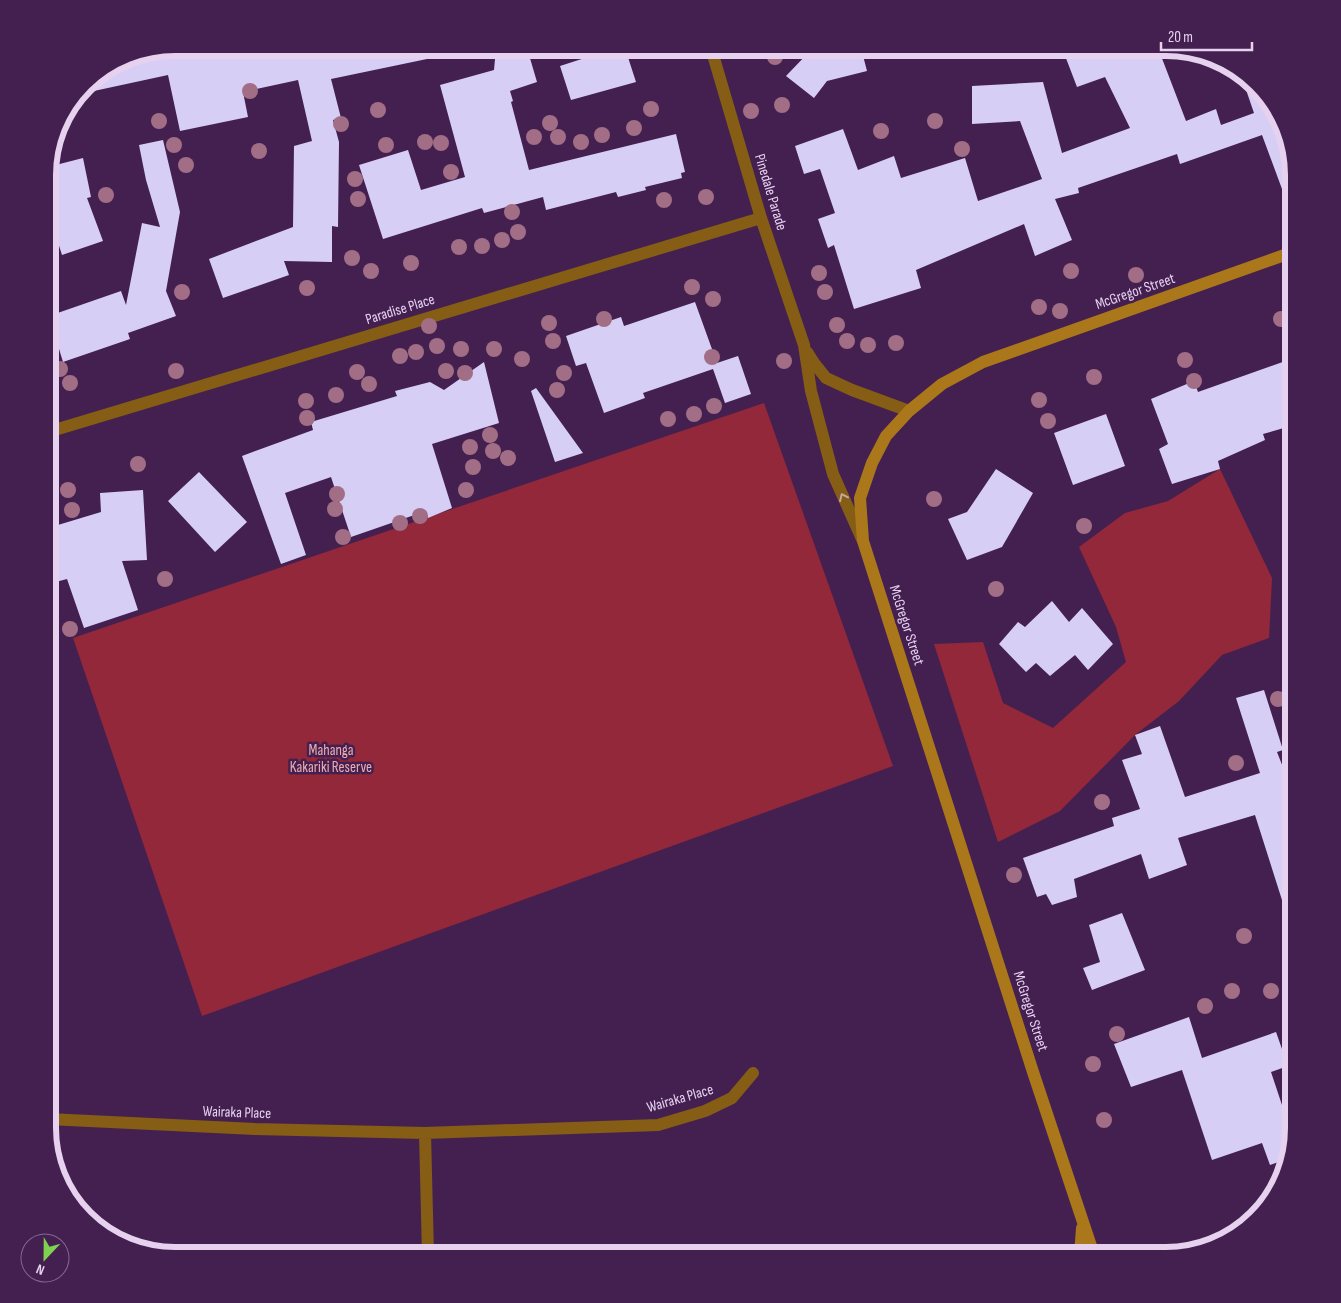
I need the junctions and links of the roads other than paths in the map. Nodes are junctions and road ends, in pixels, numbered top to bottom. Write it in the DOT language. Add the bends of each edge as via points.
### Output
graph roads {
  1 [pos="714,57"];
  2 [pos="761,218"];
  3 [pos="1285,255"];
  4 [pos="804,345"];
  5 [pos="909,411"];
  6 [pos="57,429"];
  7 [pos="863,541"];
  8 [pos="753,1073"];
  9 [pos="56,1119"];
  10 [pos="424,1134"];
  11 [pos="1082,1222"];
  12 [pos="428,1247"];
  13 [pos="1081,1247"];
  14 [pos="1091,1247"];
  1 -- 2 [label="street, Pinedale Parade"];
  2 -- 4 [label="street, Pinedale Parade"];
  2 -- 6 [label="street, Paradise Place"];
  3 -- 5 [label="street, McGregor Street" via="983,362 942,384"];
  4 -- 5 [label="street, Pinedale Parade" via="826,378"];
  7 -- 4 [label="street, Pinedale Parade, one-way" via="833,474 811,391"];
  5 -- 7 [label="street, McGregor Street" via="886,436 872,463 860,498"];
  7 -- 11 [label="street, McGregor Street"];
  8 -- 10 [label="street, Wairaka Place" via="732,1098 658,1125"];
  9 -- 10 [label="street, Wairaka Place"];
  10 -- 12 [label="street"];
  11 -- 13 [label="street"];
  11 -- 14 [label="street, McGregor Street"];
}
